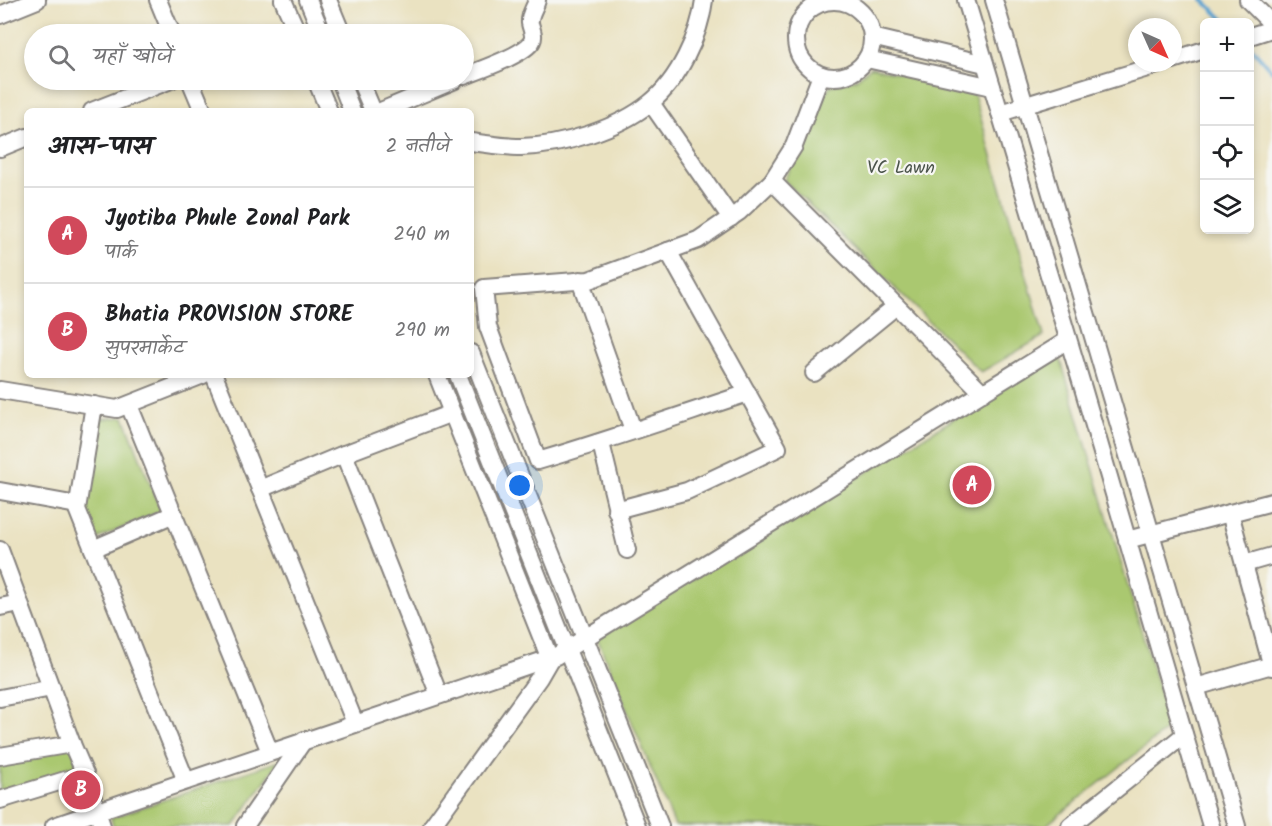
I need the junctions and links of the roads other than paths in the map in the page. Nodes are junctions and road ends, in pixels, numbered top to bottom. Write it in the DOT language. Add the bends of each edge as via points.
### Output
graph roads {
  1 [pos="37,0"];
  2 [pos="158,0"];
  3 [pos="283,0"];
  4 [pos="308,0"];
  5 [pos="328,0"];
  6 [pos="537,0"];
  7 [pos="704,0"];
  8 [pos="966,0"];
  9 [pos="994,0"];
  10 [pos="1248,0"];
  11 [pos="835,1"];
  12 [pos="0,15"];
  13 [pos="168,24"];
  14 [pos="294,24"];
  15 [pos="318,24"];
  16 [pos="338,24"];
  17 [pos="1272,24"];
  18 [pos="1272,29"];
  19 [pos="1254,35"];
  20 [pos="872,37"];
  21 [pos="1200,51"];
  22 [pos="1182,57"];
  23 [pos="867,59"];
  24 [pos="985,64"];
  25 [pos="474,72"];
  26 [pos="1135,72"];
  27 [pos="821,75"];
  28 [pos="992,87"];
  29 [pos="146,90"];
  30 [pos="194,90"];
  31 [pos="320,90"];
  32 [pos="344,90"];
  33 [pos="364,90"];
  34 [pos="431,90"];
  35 [pos="651,103"];
  36 [pos="1026,106"];
  37 [pos="100,108"];
  38 [pos="202,108"];
  39 [pos="328,108"];
  40 [pos="351,108"];
  41 [pos="372,108"];
  42 [pos="388,108"];
  43 [pos="1000,113"];
  44 [pos="24,138"];
  45 [pos="474,142"];
  46 [pos="0,148"];
  47 [pos="772,181"];
  48 [pos="731,218"];
  49 [pos="668,251"];
  50 [pos="580,280"];
  51 [pos="896,306"];
  52 [pos="1068,340"];
  53 [pos="1098,354"];
  54 [pos="1073,358"];
  55 [pos="474,360"];
  56 [pos="814,373"];
  57 [pos="0,374"];
  58 [pos="196,378"];
  59 [pos="215,378"];
  60 [pos="438,378"];
  61 [pos="459,378"];
  62 [pos="3,390"];
  63 [pos="748,393"];
  64 [pos="983,393"];
  65 [pos="93,405"];
  66 [pos="129,405"];
  67 [pos="452,413"];
  68 [pos="633,430"];
  69 [pos="601,443"];
  70 [pos="344,454"];
  71 [pos="260,489"];
  72 [pos="0,491"];
  73 [pos="1272,502"];
  74 [pos="77,505"];
  75 [pos="616,510"];
  76 [pos="1230,513"];
  77 [pos="174,514"];
  78 [pos="1151,534"];
  79 [pos="1127,540"];
  80 [pos="93,549"];
  81 [pos="0,550"];
  82 [pos="627,550"];
  83 [pos="1272,556"];
  84 [pos="1244,564"];
  85 [pos="20,603"];
  86 [pos="0,607"];
  87 [pos="585,638"];
  88 [pos="567,650"];
  89 [pos="550,658"];
  90 [pos="1272,666"];
  91 [pos="1196,687"];
  92 [pos="52,688"];
  93 [pos="439,695"];
  94 [pos="0,698"];
  95 [pos="355,723"];
  96 [pos="1184,735"];
  97 [pos="304,740"];
  98 [pos="72,744"];
  99 [pos="270,752"];
  100 [pos="0,756"];
  101 [pos="85,774"];
  102 [pos="186,781"];
  103 [pos="0,800"];
  104 [pos="100,819"];
  105 [pos="54,826"];
  106 [pos="245,826"];
  107 [pos="432,826"];
  108 [pos="637,826"];
  109 [pos="660,826"];
  110 [pos="1070,826"];
  111 [pos="1211,826"];
  112 [pos="1237,826"];
  1 -- 12 [label="street"];
  2 -- 13 [label="street"];
  3 -- 14 [label="street"];
  4 -- 15 [label="street"];
  5 -- 16 [label="street"];
  6 -- 25 [label="street" via="531,12 532,41 528,46"];
  7 -- 35 [label="street" via="702,18 678,72"];
  8 -- 24 [label="street"];
  9 -- 36 [label="street"];
  10 -- 17 [label="street"];
  11 -- 20 [label="street" via="854,6 865,16"];
  11 -- 27 [label="street" via="811,8 796,32 796,49 803,64"];
  18 -- 19 [label="street"];
  20 -- 23 [label="street"];
  20 -- 24 [label="street"];
  21 -- 22 [label="street"];
  23 -- 27 [label="street" via="844,77"];
  23 -- 28 [label="street"];
  24 -- 28 [label="street"];
  26 -- 36 [label="street"];
  27 -- 47 [label="street" via="794,146"];
  28 -- 43 [label="street"];
  29 -- 37 [label="street"];
  30 -- 38 [label="street"];
  31 -- 39 [label="street"];
  32 -- 40 [label="street"];
  33 -- 41 [label="street"];
  34 -- 42 [label="street"];
  35 -- 45 [label="street" via="623,120 568,141 521,147"];
  35 -- 48 [label="street"];
  36 -- 43 [label="street"];
  36 -- 53 [label="street"];
  43 -- 52 [label="street"];
  44 -- 46 [label="street"];
  47 -- 48 [label="street"];
  47 -- 51 [label="street"];
  48 -- 49 [label="street" via="698,240"];
  49 -- 50 [label="street"];
  49 -- 63 [label="street"];
  50 -- 68 [label="street"];
  50 -- 69 [label="street" via="484,288 488,327 538,461"];
  51 -- 56 [label="street"];
  51 -- 64 [label="street"];
  52 -- 54 [label="street"];
  52 -- 64 [label="street"];
  53 -- 54 [label="street"];
  53 -- 78 [label="street"];
  54 -- 79 [label="street"];
  55 -- 87 [label="street"];
  57 -- 62 [label="street"];
  58 -- 66 [label="street"];
  59 -- 71 [label="street"];
  60 -- 67 [label="street"];
  61 -- 88 [label="street"];
  62 -- 65 [label="street"];
  63 -- 68 [label="street"];
  63 -- 75 [label="street" via="778,448 687,491"];
  64 -- 87 [label="street"];
  65 -- 66 [label="street" via="117,409"];
  65 -- 74 [label="street"];
  66 -- 77 [label="street"];
  67 -- 70 [label="street"];
  67 -- 89 [label="street"];
  68 -- 69 [label="street"];
  69 -- 75 [label="street"];
  70 -- 71 [label="street"];
  70 -- 93 [label="street"];
  71 -- 95 [label="street"];
  72 -- 74 [label="street"];
  73 -- 76 [label="street"];
  74 -- 80 [label="street"];
  75 -- 82 [label="street"];
  76 -- 78 [label="street"];
  76 -- 84 [label="street"];
  77 -- 80 [label="street"];
  77 -- 99 [label="street"];
  78 -- 79 [label="street"];
  78 -- 91 [label="street"];
  79 -- 96 [label="street"];
  80 -- 102 [label="street"];
  81 -- 85 [label="street"];
  83 -- 84 [label="street"];
  84 -- 90 [label="street"];
  85 -- 86 [label="street"];
  85 -- 92 [label="street"];
  87 -- 88 [label="street"];
  87 -- 109 [label="street"];
  88 -- 89 [label="street"];
  88 -- 108 [label="street"];
  89 -- 93 [label="street"];
  89 -- 107 [label="street"];
  90 -- 91 [label="street"];
  91 -- 112 [label="street"];
  92 -- 94 [label="street"];
  92 -- 98 [label="street"];
  93 -- 95 [label="street"];
  95 -- 97 [label="street"];
  96 -- 110 [label="street"];
  96 -- 111 [label="street"];
  97 -- 99 [label="street"];
  97 -- 106 [label="street"];
  98 -- 100 [label="street"];
  98 -- 101 [label="street"];
  99 -- 102 [label="street"];
  101 -- 103 [label="street"];
  101 -- 104 [label="street"];
  102 -- 104 [label="street"];
  104 -- 105 [label="street"];
}
